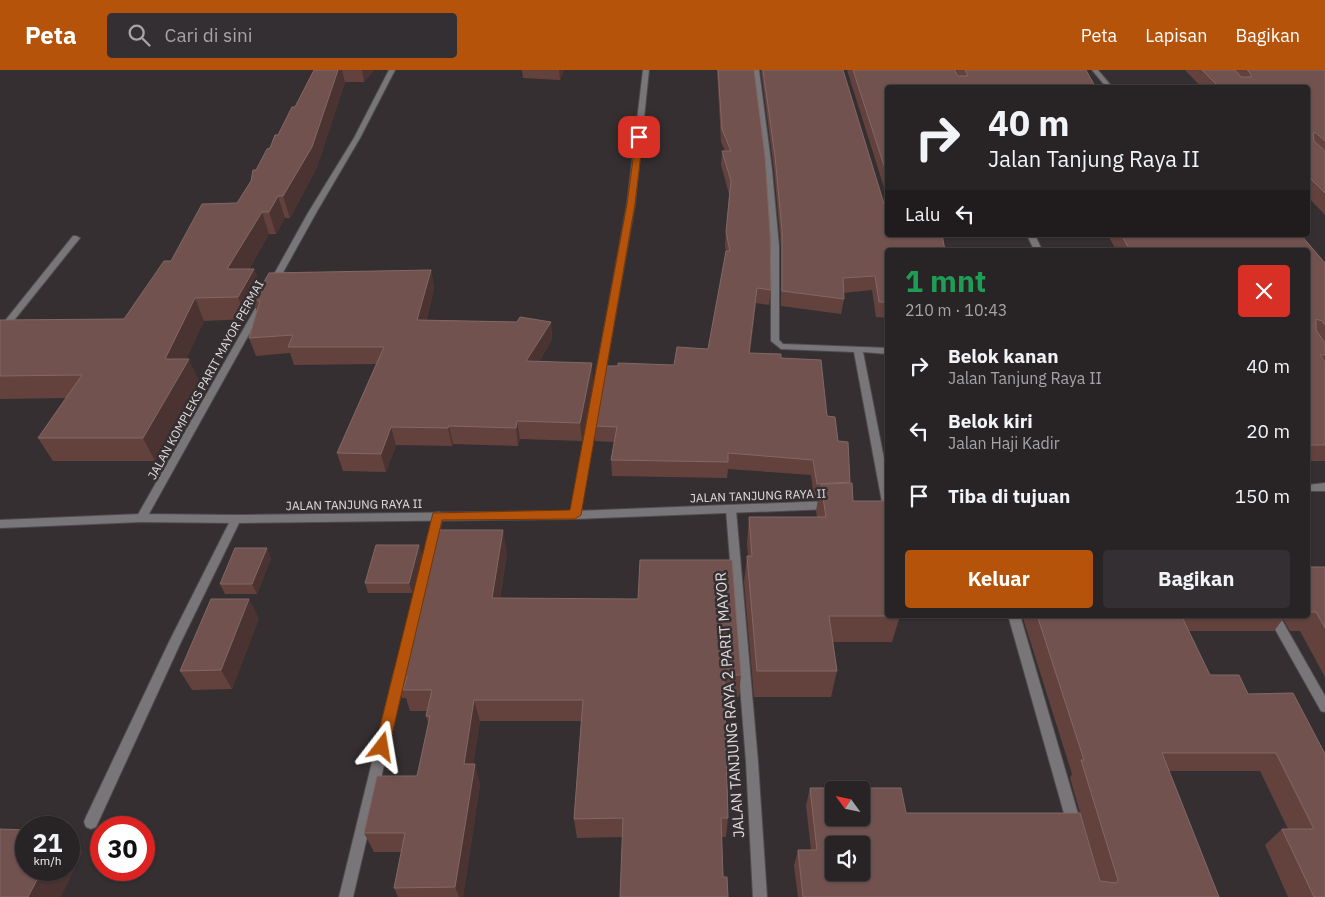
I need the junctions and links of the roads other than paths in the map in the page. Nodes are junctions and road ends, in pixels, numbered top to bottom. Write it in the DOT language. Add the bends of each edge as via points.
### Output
graph roads {
  1 [pos="392,70"];
  2 [pos="646,70"];
  3 [pos="756,70"];
  4 [pos="1095,70"];
  5 [pos="1108,85"];
  6 [pos="76,238"];
  7 [pos="0,332"];
  8 [pos="858,351"];
  9 [pos="885,351"];
  10 [pos="1325,487"];
  11 [pos="1310,488"];
  12 [pos="884,503"];
  13 [pos="838,505"];
  14 [pos="731,510"];
  15 [pos="575,515"];
  16 [pos="438,516"];
  17 [pos="141,518"];
  18 [pos="236,519"];
  19 [pos="0,524"];
  20 [pos="428,555"];
  21 [pos="1015,618"];
  22 [pos="1275,618"];
  23 [pos="403,661"];
  24 [pos="1325,707"];
  25 [pos="94,816"];
  26 [pos="1077,834"];
  27 [pos="346,897"];
  28 [pos="760,897"];
  1 -- 17 [label="street, JALAN KOMPLEKS PARIT MAYOR PERMAI" via="357,138"];
  2 -- 15 [label="street" via="631,204"];
  3 -- 8 [label="street" via="775,246 775,342 781,346"];
  4 -- 5 [label="street"];
  6 -- 7 [label="street"];
  8 -- 9 [label="street"];
  8 -- 12 [label="street"];
  10 -- 11 [label="street"];
  13 -- 14 [label="street, JALAN TANJUNG RAYA II"];
  14 -- 15 [label="street, JALAN TANJUNG RAYA II"];
  14 -- 28 [label="street, JALAN TANJUNG RAYA 2 PARIT MAYOR"];
  15 -- 16 [label="street, JALAN TANJUNG RAYA II"];
  16 -- 18 [label="street, JALAN TANJUNG RAYA II"];
  16 -- 20 [label="street"];
  17 -- 18 [label="street, JALAN TANJUNG RAYA II"];
  17 -- 19 [label="street, JALAN TANJUNG RAYA II"];
  18 -- 25 [label="street"];
  21 -- 26 [label="street"];
  22 -- 24 [label="street"];
  23 -- 27 [label="street"];
}
